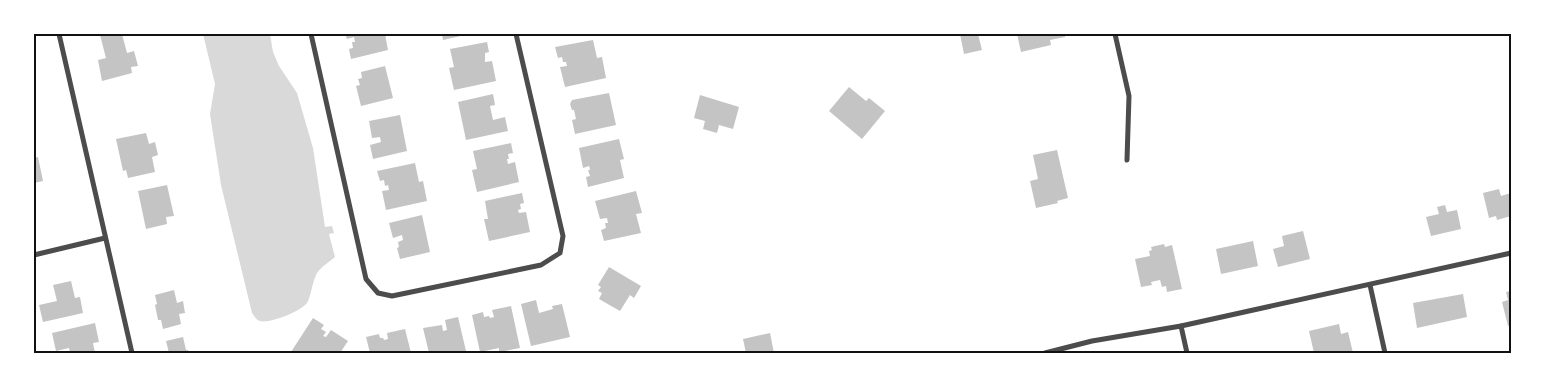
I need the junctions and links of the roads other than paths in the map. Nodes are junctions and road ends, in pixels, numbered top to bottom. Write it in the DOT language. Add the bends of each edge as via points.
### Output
graph roads {
  1 [pos="59,34"];
  2 [pos="311,34"];
  3 [pos="516,34"];
  4 [pos="1115,34"];
  5 [pos="1127,160"];
  6 [pos="105,238"];
  7 [pos="1511,253"];
  8 [pos="34,255"];
  9 [pos="1370,285"];
  10 [pos="1181,326"];
  11 [pos="132,353"];
  12 [pos="1045,353"];
  13 [pos="1187,353"];
  14 [pos="1385,353"];
  1 -- 6 [label="street"];
  2 -- 3 [label="street" via="366,279 378,293 392,296 541,265 560,253 563,236"];
  4 -- 5 [label="street" via="1129,96"];
  6 -- 8 [label="street"];
  6 -- 11 [label="street"];
  7 -- 9 [label="street"];
  9 -- 10 [label="street"];
  9 -- 14 [label="street"];
  10 -- 12 [label="street" via="1092,341"];
  10 -- 13 [label="street"];
}
